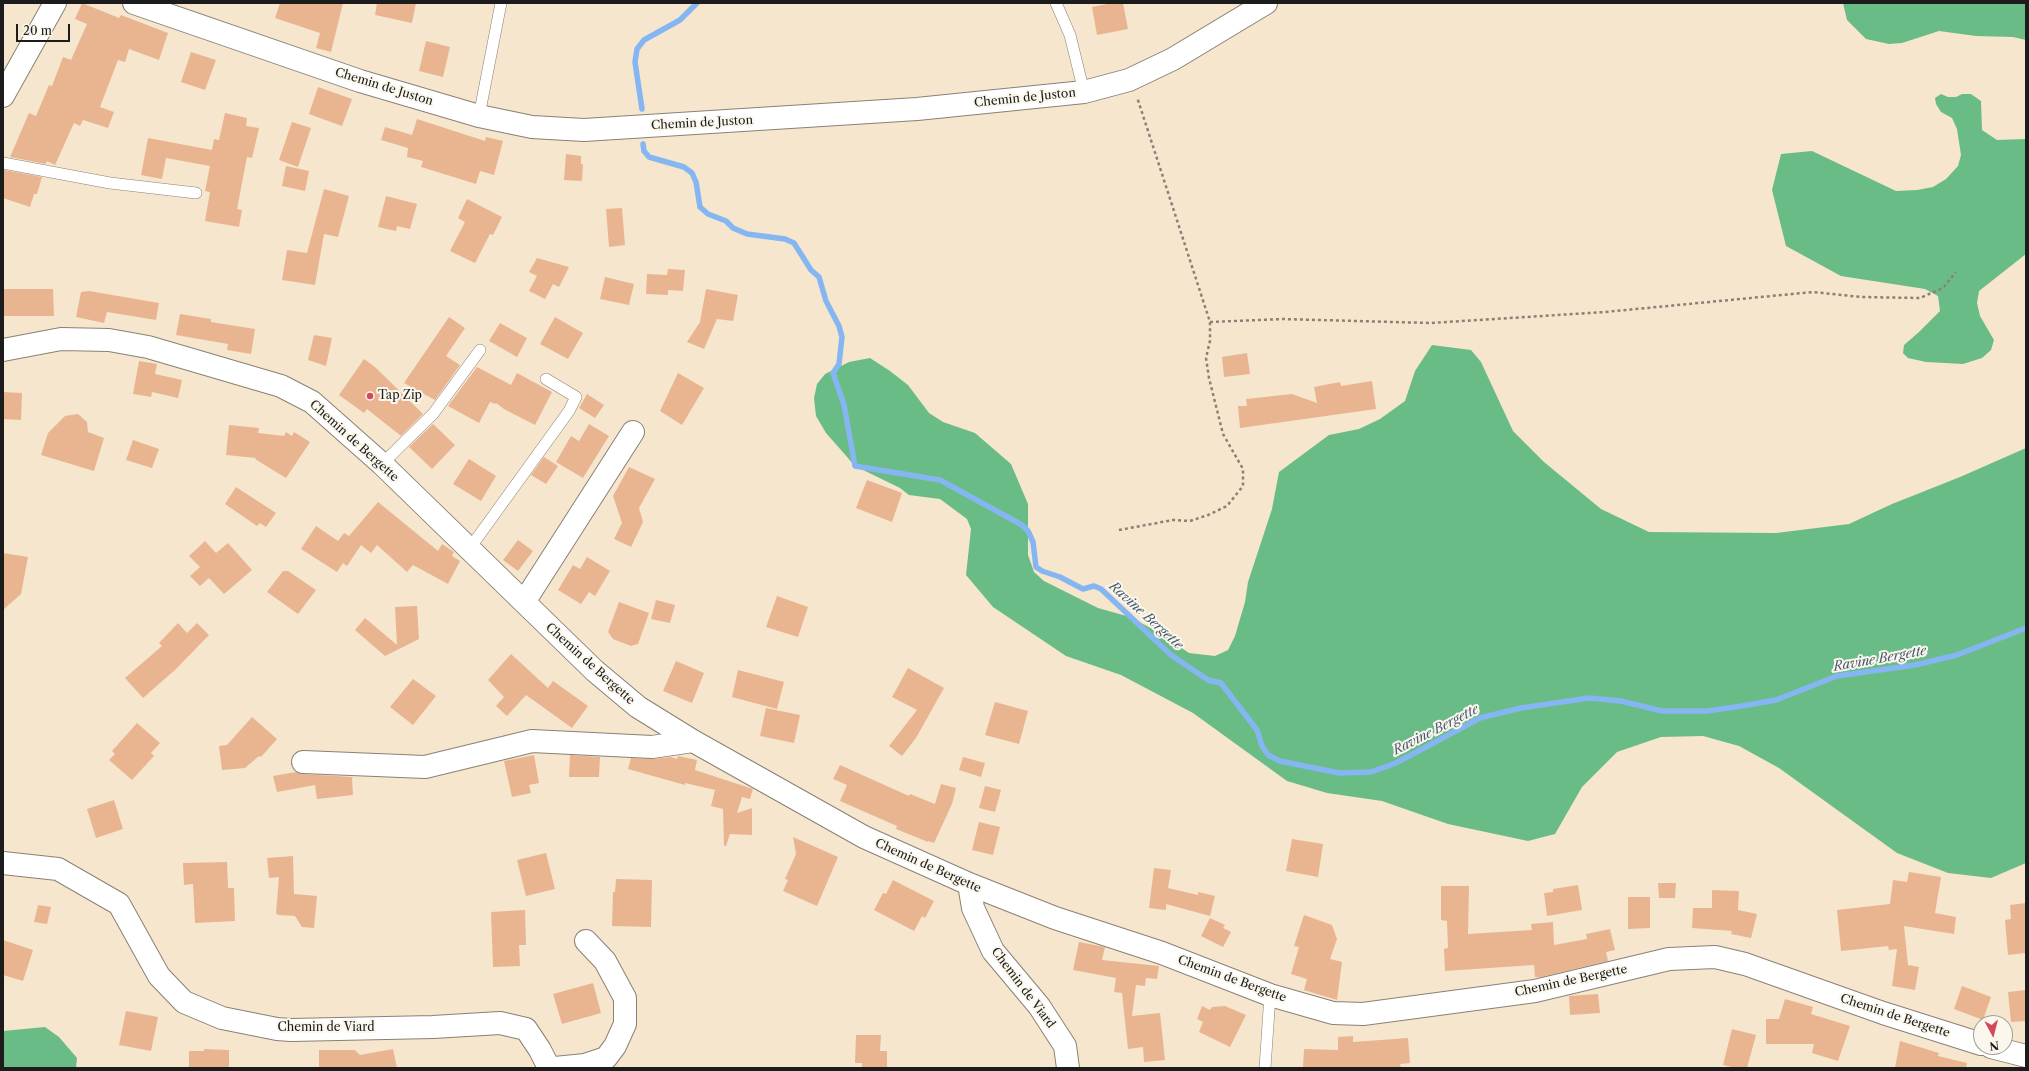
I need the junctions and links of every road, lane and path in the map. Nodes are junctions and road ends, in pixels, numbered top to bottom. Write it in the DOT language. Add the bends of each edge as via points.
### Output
graph roads {
  1 [pos="55,3"];
  2 [pos="134,3"];
  3 [pos="501,3"];
  4 [pos="1056,3"];
  5 [pos="1266,3"];
  6 [pos="1129,80"];
  7 [pos="1084,92"];
  8 [pos="3,96"];
  9 [pos="479,116"];
  10 [pos="3,163"];
  11 [pos="196,193"];
  12 [pos="1956,272"];
  13 [pos="1210,322"];
  14 [pos="3,350"];
  15 [pos="480,350"];
  16 [pos="546,379"];
  17 [pos="633,432"];
  18 [pos="382,464"];
  19 [pos="1119,530"];
  20 [pos="470,548"];
  21 [pos="524,602"];
  22 [pos="693,741"];
  23 [pos="303,762"];
  24 [pos="3,863"];
  25 [pos="969,884"];
  26 [pos="586,941"];
  27 [pos="1270,995"];
  28 [pos="1973,1041"];
  29 [pos="2013,1053"];
  30 [pos="2026,1056"];
  31 [pos="549,1068"];
  32 [pos="555,1068"];
  33 [pos="1068,1068"];
  34 [pos="1265,1068"];
  1 -- 8 [label="street"];
  2 -- 9 [label="street, Chemin de Juston" via="360,81"];
  3 -- 9 [label="lane"];
  4 -- 7 [label="lane" via="1070,35"];
  5 -- 6 [label="street, Chemin de Juston" via="1173,59"];
  6 -- 7 [label="street, Chemin de Juston"];
  6 -- 13 [label="path"];
  7 -- 9 [label="street, Chemin de Juston" via="916,109 584,130 532,127"];
  10 -- 11 [label="lane" via="110,183"];
  12 -- 13 [label="path" via="1943,288 1920,298 1861,297 1813,292 1605,312 1431,323 1282,319"];
  13 -- 19 [label="path" via="1210,341 1206,358 1209,378 1223,434 1243,470 1243,486 1227,506 1208,515 1190,521 1166,521"];
  14 -- 18 [label="street, Chemin de Bergette" via="61,338 109,340 148,346 273,384 312,402"];
  15 -- 18 [label="lane" via="432,414"];
  16 -- 20 [label="lane" via="576,398"];
  17 -- 21 [label="street"];
  18 -- 20 [label="street, Chemin de Bergette"];
  20 -- 21 [label="street, Chemin de Bergette"];
  21 -- 22 [label="street, Chemin de Bergette" via="595,671 638,707"];
  22 -- 23 [label="street" via="652,747 532,741 426,767"];
  22 -- 25 [label="street, Chemin de Bergette" via="864,837"];
  24 -- 31 [label="street, Chemin de Viard" via="58,869 120,904 159,976 184,1002 222,1018 291,1030 500,1023 526,1029"];
  25 -- 27 [label="street, Chemin de Bergette" via="1055,918 1162,953"];
  25 -- 33 [label="street, Chemin de Viard" via="973,908 993,951 1039,1006 1065,1046"];
  26 -- 32 [label="street" via="605,961 625,998 625,1024 615,1046 606,1058 585,1065"];
  27 -- 28 [label="street, Chemin de Bergette" via="1333,1013 1363,1014 1535,992 1669,959 1715,957 1745,964"];
  27 -- 34 [label="lane"];
  29 -- 30 [label="street"];
}
